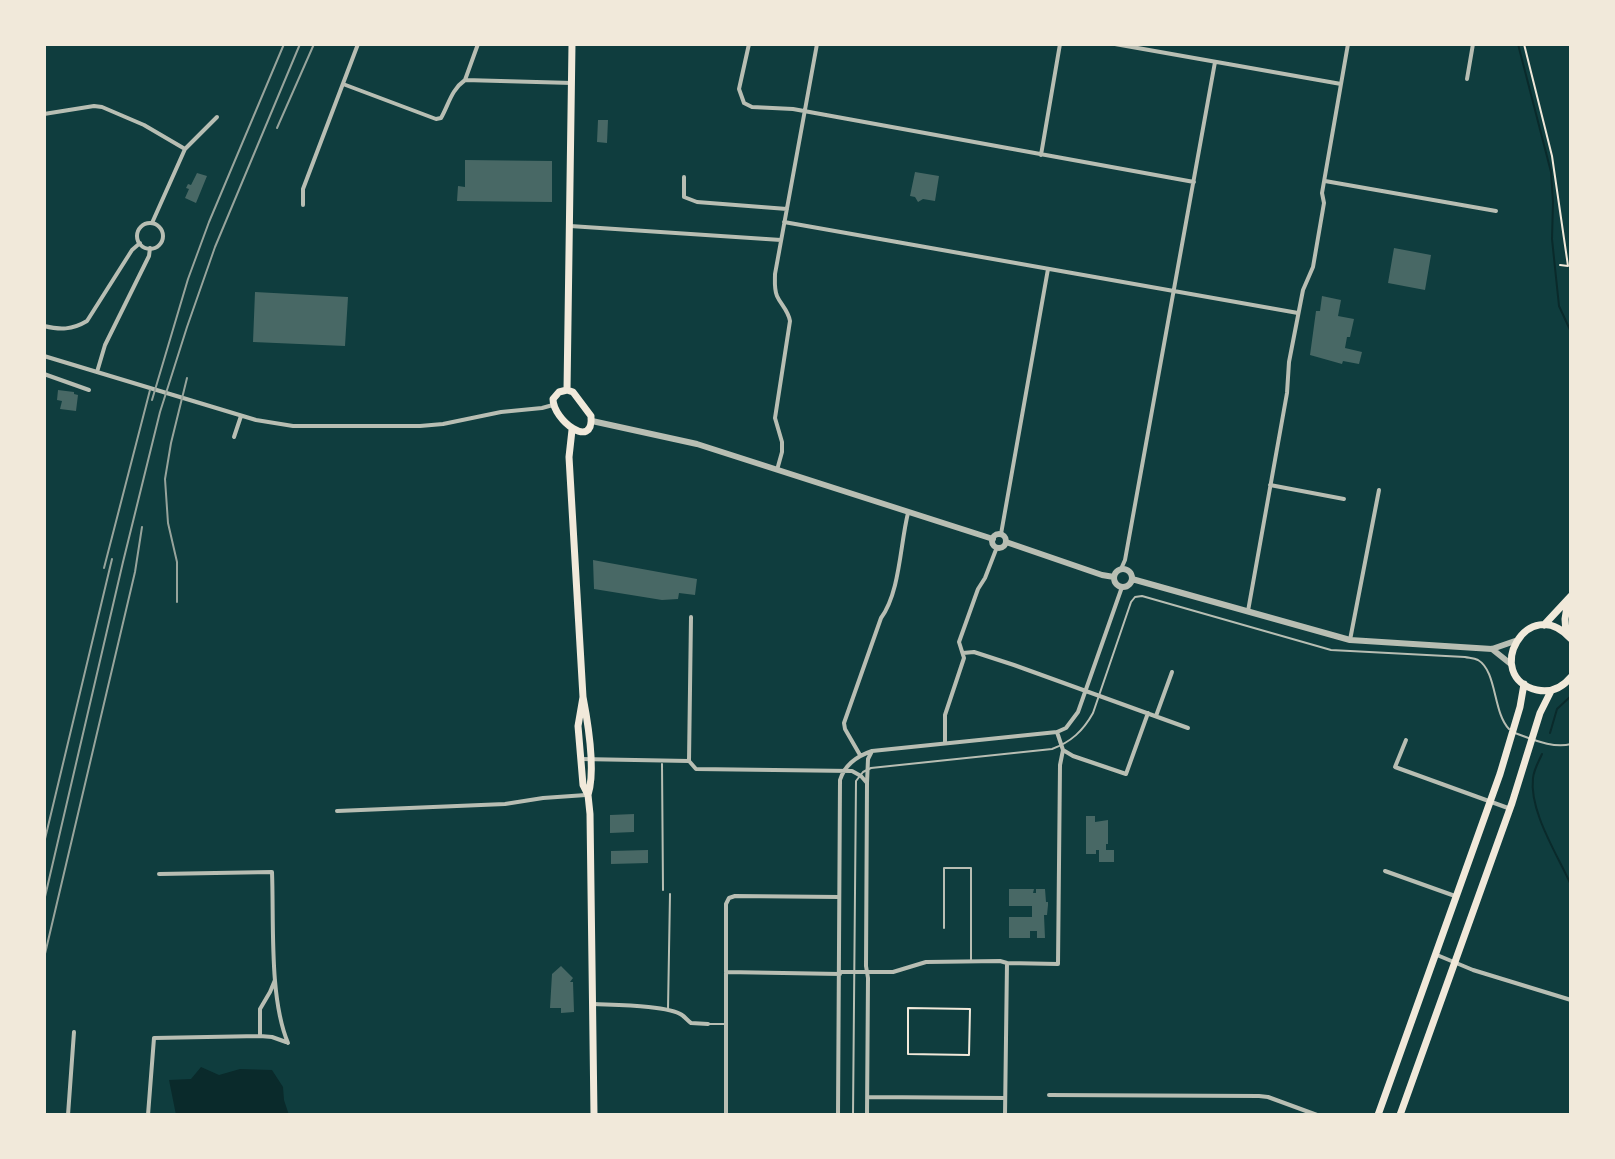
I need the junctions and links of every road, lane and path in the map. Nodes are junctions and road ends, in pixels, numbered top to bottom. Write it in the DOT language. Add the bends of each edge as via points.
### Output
graph roads {
  1 [pos="358,44"];
  2 [pos="478,44"];
  3 [pos="572,44"];
  4 [pos="749,44"];
  5 [pos="817,44"];
  6 [pos="1060,44"];
  7 [pos="1115,44"];
  8 [pos="1348,44"];
  9 [pos="1473,44"];
  10 [pos="1524,44"];
  11 [pos="1133,46"];
  12 [pos="1215,62"];
  13 [pos="1467,79"];
  14 [pos="465,80"];
  15 [pos="572,83"];
  16 [pos="343,84"];
  17 [pos="1341,84"];
  18 [pos="805,112"];
  19 [pos="44,114"];
  20 [pos="217,117"];
  21 [pos="185,149"];
  22 [pos="1041,155"];
  23 [pos="684,177"];
  24 [pos="1325,181"];
  25 [pos="1194,182"];
  26 [pos="303,205"];
  27 [pos="787,209"];
  28 [pos="1496,211"];
  29 [pos="784,222"];
  30 [pos="152,223"];
  31 [pos="570,226"];
  32 [pos="781,240"];
  33 [pos="140,243"];
  34 [pos="150,248"];
  35 [pos="1560,265"];
  36 [pos="1048,269"];
  37 [pos="1174,291"];
  38 [pos="1299,313"];
  39 [pos="44,326"];
  40 [pos="44,356"];
  41 [pos="97,372"];
  42 [pos="44,374"];
  43 [pos="89,390"];
  44 [pos="567,390"];
  45 [pos="553,405"];
  46 [pos="241,416"];
  47 [pos="592,421"];
  48 [pos="572,430"];
  49 [pos="234,437"];
  50 [pos="777,470"];
  51 [pos="1270,485"];
  52 [pos="1379,490"];
  53 [pos="1344,499"];
  54 [pos="909,512"];
  55 [pos="1001,534"];
  56 [pos="993,539"];
  57 [pos="1006,542"];
  58 [pos="997,547"];
  59 [pos="1121,569"];
  60 [pos="1114,577"];
  61 [pos="1132,579"];
  62 [pos="1122,587"];
  63 [pos="1570,598"];
  64 [pos="1248,611"];
  65 [pos="691,617"];
  66 [pos="1544,625"];
  67 [pos="1569,636"];
  68 [pos="1350,640"];
  69 [pos="1515,641"];
  70 [pos="1492,649"];
  71 [pos="963,653"];
  72 [pos="1512,665"];
  73 [pos="1172,672"];
  74 [pos="1571,677"];
  75 [pos="1524,684"];
  76 [pos="1086,690"];
  77 [pos="1551,691"];
  78 [pos="1099,695"];
  79 [pos="583,697"];
  80 [pos="1148,713"];
  81 [pos="1156,716"];
  82 [pos="1188,728"];
  83 [pos="1057,732"];
  84 [pos="1513,733"];
  85 [pos="1533,739"];
  86 [pos="1406,740"];
  87 [pos="945,743"];
  88 [pos="1571,744"];
  89 [pos="1062,748"];
  90 [pos="872,751"];
  91 [pos="860,755"];
  92 [pos="581,759"];
  93 [pos="590,760"];
  94 [pos="662,761"];
  95 [pos="689,761"];
  96 [pos="867,770"];
  97 [pos="843,771"];
  98 [pos="860,776"];
  99 [pos="867,783"];
  100 [pos="588,795"];
  101 [pos="1491,802"];
  102 [pos="1510,809"];
  103 [pos="337,811"];
  104 [pos="1385,871"];
  105 [pos="159,874"];
  106 [pos="663,890"];
  107 [pos="670,894"];
  108 [pos="839,897"];
  109 [pos="1457,897"];
  110 [pos="944,928"];
  111 [pos="1436,955"];
  112 [pos="971,961"];
  113 [pos="1455,962"];
  114 [pos="1007,963"];
  115 [pos="726,972"];
  116 [pos="854,972"];
  117 [pos="868,972"];
  118 [pos="840,973"];
  119 [pos="275,978"];
  120 [pos="1571,1000"];
  121 [pos="594,1004"];
  122 [pos="908,1008"];
  123 [pos="668,1011"];
  124 [pos="708,1024"];
  125 [pos="726,1024"];
  126 [pos="74,1032"];
  127 [pos="260,1036"];
  128 [pos="1049,1095"];
  129 [pos="867,1097"];
  130 [pos="1005,1098"];
  131 [pos="68,1115"];
  132 [pos="148,1115"];
  133 [pos="594,1115"];
  134 [pos="726,1115"];
  135 [pos="838,1115"];
  136 [pos="853,1115"];
  137 [pos="867,1115"];
  138 [pos="1005,1115"];
  139 [pos="1317,1115"];
  140 [pos="1378,1115"];
  141 [pos="1400,1115"];
  1 -- 16 [label="street"];
  2 -- 14 [label="street"];
  3 -- 15 [label="main road"];
  4 -- 18 [label="street" via="739,89 744,103"];
  5 -- 18 [label="street"];
  6 -- 22 [label="street"];
  7 -- 11 [label="street"];
  8 -- 17 [label="street"];
  9 -- 13 [label="street"];
  10 -- 35 [label="path" via="1552,156 1568,266"];
  11 -- 12 [label="street"];
  12 -- 17 [label="street"];
  12 -- 25 [label="street"];
  14 -- 15 [label="street"];
  14 -- 16 [label="street" via="436,119"];
  15 -- 31 [label="main road"];
  16 -- 26 [label="street" via="303,189"];
  17 -- 24 [label="street"];
  18 -- 22 [label="street"];
  18 -- 27 [label="street"];
  19 -- 21 [label="street" via="102,107"];
  20 -- 21 [label="street"];
  21 -- 30 [label="street"];
  22 -- 25 [label="street"];
  23 -- 27 [label="street" via="684,197 697,202"];
  24 -- 28 [label="street"];
  24 -- 38 [label="street" via="1313,267"];
  25 -- 37 [label="street"];
  27 -- 29 [label="street"];
  29 -- 32 [label="street"];
  29 -- 36 [label="street"];
  30 -- 33 [label="street" via="140,228"];
  30 -- 34 [label="street" via="163,237"];
  31 -- 32 [label="street"];
  31 -- 44 [label="main road"];
  32 -- 50 [label="street" via="774,286 790,321 775,418 782,442"];
  33 -- 34 [label="street"];
  33 -- 39 [label="street" via="87,321 68,329"];
  34 -- 41 [label="street"];
  36 -- 37 [label="street"];
  36 -- 55 [label="street"];
  37 -- 38 [label="street"];
  37 -- 59 [label="street"];
  38 -- 51 [label="street"];
  40 -- 41 [label="street"];
  41 -- 46 [label="street"];
  42 -- 43 [label="street"];
  44 -- 45 [label="main road" via="559,392"];
  44 -- 47 [label="main road"];
  45 -- 46 [label="street" via="420,426 293,426"];
  45 -- 48 [label="main road"];
  46 -- 49 [label="street"];
  47 -- 48 [label="main road" via="586,431"];
  47 -- 50 [label="street" via="697,444"];
  48 -- 79 [label="main road" via="569,457"];
  50 -- 54 [label="street"];
  51 -- 53 [label="street"];
  51 -- 64 [label="street"];
  52 -- 68 [label="street"];
  54 -- 56 [label="street"];
  54 -- 91 [label="street" via="888,609 844,723"];
  55 -- 56 [label="street"];
  55 -- 57 [label="street"];
  56 -- 58 [label="street"];
  57 -- 58 [label="street"];
  57 -- 60 [label="street"];
  58 -- 71 [label="street" via="962,632"];
  59 -- 60 [label="street"];
  59 -- 61 [label="street"];
  60 -- 62 [label="street"];
  61 -- 62 [label="street"];
  61 -- 64 [label="street"];
  62 -- 76 [label="street"];
  63 -- 66 [label="main road"];
  63 -- 67 [label="main road" via="1565,619"];
  64 -- 68 [label="street"];
  65 -- 95 [label="street"];
  66 -- 67 [label="main road"];
  66 -- 69 [label="main road" via="1528,629"];
  68 -- 70 [label="street"];
  69 -- 70 [label="street"];
  69 -- 72 [label="main road"];
  70 -- 72 [label="street"];
  71 -- 76 [label="street" via="974,652"];
  71 -- 87 [label="street" via="945,715"];
  72 -- 75 [label="main road"];
  73 -- 81 [label="street"];
  74 -- 77 [label="main road"];
  75 -- 77 [label="main road"];
  75 -- 84 [label="main road"];
  76 -- 78 [label="street"];
  76 -- 83 [label="street" via="1073,720"];
  77 -- 85 [label="main road"];
  78 -- 80 [label="street"];
  78 -- 84 [label="lane" via="1131,602 1142,596 1331,650 1478,660 1487,669 1502,720"];
  78 -- 89 [label="lane" via="1085,727"];
  79 -- 92 [label="main road" via="578,726"];
  79 -- 93 [label="main road"];
  80 -- 81 [label="street"];
  80 -- 89 [label="street" via="1126,774"];
  81 -- 82 [label="street"];
  83 -- 87 [label="street"];
  83 -- 89 [label="street"];
  84 -- 85 [label="lane"];
  84 -- 101 [label="main road"];
  85 -- 88 [label="lane"];
  85 -- 102 [label="main road"];
  86 -- 101 [label="street" via="1395,767"];
  87 -- 90 [label="street"];
  89 -- 96 [label="lane"];
  89 -- 114 [label="street" via="1058,964"];
  90 -- 91 [label="street"];
  90 -- 96 [label="street"];
  91 -- 97 [label="street"];
  92 -- 93 [label="street"];
  92 -- 100 [label="main road"];
  93 -- 94 [label="street"];
  93 -- 100 [label="main road"];
  94 -- 95 [label="street"];
  94 -- 106 [label="lane"];
  95 -- 97 [label="street" via="696,769"];
  96 -- 98 [label="lane"];
  96 -- 99 [label="street"];
  97 -- 98 [label="street"];
  97 -- 108 [label="street"];
  98 -- 99 [label="street"];
  98 -- 116 [label="lane" via="855,792"];
  99 -- 117 [label="street"];
  100 -- 103 [label="street"];
  100 -- 121 [label="main road"];
  101 -- 102 [label="street"];
  101 -- 109 [label="main road"];
  102 -- 113 [label="main road"];
  104 -- 109 [label="street"];
  105 -- 119 [label="street" via="272,872"];
  107 -- 123 [label="lane"];
  108 -- 115 [label="street" via="729,898"];
  108 -- 118 [label="street"];
  109 -- 111 [label="main road"];
  110 -- 112 [label="lane" via="944,868 971,868"];
  111 -- 113 [label="street"];
  111 -- 140 [label="main road"];
  112 -- 114 [label="street"];
  112 -- 117 [label="street"];
  113 -- 120 [label="street"];
  113 -- 141 [label="main road"];
  114 -- 130 [label="street"];
  115 -- 118 [label="street"];
  115 -- 125 [label="street"];
  116 -- 117 [label="street"];
  116 -- 118 [label="street"];
  116 -- 136 [label="lane"];
  117 -- 129 [label="street"];
  118 -- 135 [label="street"];
  119 -- 127 [label="street" via="260,1009"];
  119 -- 127 [label="street" via="288,1043"];
  121 -- 123 [label="street"];
  121 -- 133 [label="main road"];
  122 -- 122 [label="path" via="908,1054 969,1055 970,1009"];
  123 -- 124 [label="street" via="691,1023"];
  124 -- 125 [label="lane"];
  125 -- 134 [label="street"];
  126 -- 131 [label="street"];
  127 -- 132 [label="street" via="154,1038"];
  128 -- 139 [label="street" via="1259,1096"];
  129 -- 130 [label="street"];
  129 -- 137 [label="street"];
  130 -- 138 [label="street"];
}
